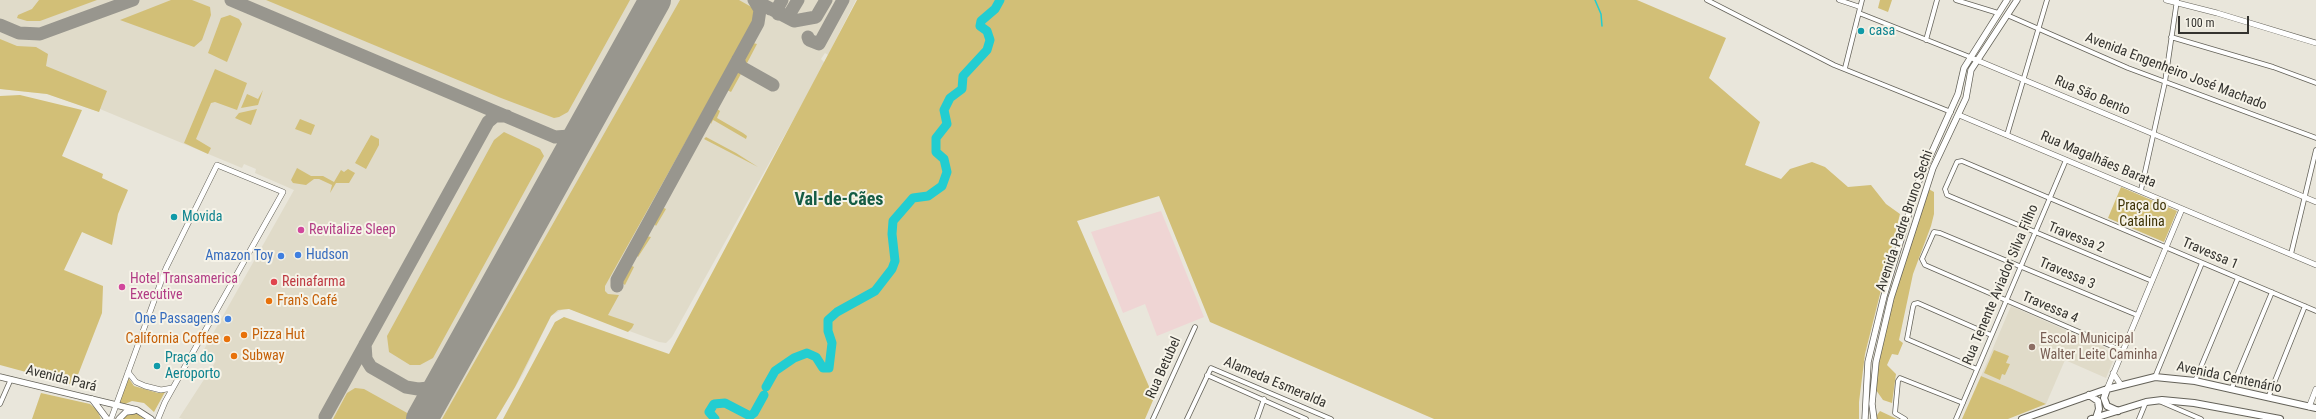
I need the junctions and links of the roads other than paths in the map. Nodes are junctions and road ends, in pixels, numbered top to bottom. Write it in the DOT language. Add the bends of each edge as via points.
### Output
graph roads {
  1 [pos="1707,0"];
  2 [pos="1839,0"];
  3 [pos="1862,0"];
  4 [pos="1937,0"];
  5 [pos="1956,0"];
  6 [pos="2007,0"];
  7 [pos="2017,0"];
  8 [pos="2047,0"];
  9 [pos="2166,0"];
  10 [pos="2177,1"];
  11 [pos="1860,7"];
  12 [pos="1859,13"];
  13 [pos="1998,13"];
  14 [pos="2006,15"];
  15 [pos="2040,29"];
  16 [pos="2171,36"];
  17 [pos="1926,40"];
  18 [pos="2316,43"];
  19 [pos="1970,57"];
  20 [pos="1977,60"];
  21 [pos="1844,68"];
  22 [pos="2023,80"];
  23 [pos="2165,82"];
  24 [pos="2316,83"];
  25 [pos="1951,112"];
  26 [pos="1959,114"];
  27 [pos="2007,135"];
  28 [pos="2154,135"];
  29 [pos="2316,138"];
  30 [pos="2316,150"];
  31 [pos="2066,160"];
  32 [pos="1962,161"];
  33 [pos="2141,190"];
  34 [pos="2049,198"];
  35 [pos="2305,198"];
  36 [pos="2316,202"];
  37 [pos="2182,209"];
  38 [pos="2034,233"];
  39 [pos="2166,247"];
  40 [pos="2291,254"];
  41 [pos="2202,264"];
  42 [pos="1925,265"];
  43 [pos="2316,265"];
  44 [pos="2020,266"];
  45 [pos="2238,278"];
  46 [pos="2152,282"];
  47 [pos="2272,292"];
  48 [pos="2005,301"];
  49 [pos="2305,306"];
  50 [pos="2316,311"];
  51 [pos="2138,316"];
  52 [pos="1195,327"];
  53 [pos="1991,335"];
  54 [pos="2123,351"];
  55 [pos="1977,370"];
  56 [pos="128,372"];
  57 [pos="2113,374"];
  58 [pos="1207,375"];
  59 [pos="0,376"];
  60 [pos="2155,378"];
  61 [pos="11,379"];
  62 [pos="2195,381"];
  63 [pos="2120,385"];
  64 [pos="173,387"];
  65 [pos="2107,389"];
  66 [pos="2316,389"];
  67 [pos="2231,390"];
  68 [pos="2089,395"];
  69 [pos="1276,396"];
  70 [pos="2268,398"];
  71 [pos="92,399"];
  72 [pos="1264,400"];
  73 [pos="2157,400"];
  74 [pos="2146,402"];
  75 [pos="1963,403"];
  76 [pos="0,404"];
  77 [pos="1273,404"];
  78 [pos="116,405"];
  79 [pos="2313,407"];
  80 [pos="136,410"];
  81 [pos="2118,411"];
  82 [pos="107,419"];
  83 [pos="112,419"];
  84 [pos="119,419"];
  85 [pos="151,419"];
  86 [pos="158,419"];
  87 [pos="1153,419"];
  88 [pos="1187,419"];
  89 [pos="1257,419"];
  90 [pos="1306,419"];
  91 [pos="1331,419"];
  92 [pos="1865,419"];
  93 [pos="1874,419"];
  94 [pos="1905,419"];
  95 [pos="1956,419"];
  96 [pos="2022,419"];
  97 [pos="2094,419"];
  98 [pos="2139,419"];
  99 [pos="2200,419"];
  100 [pos="2280,419"];
  1 -- 21 [label="street"];
  2 -- 11 [label="street"];
  3 -- 11 [label="street"];
  4 -- 17 [label="street"];
  5 -- 13 [label="street"];
  6 -- 13 [label="main road, Avenida Padre Bruno Sechi"];
  7 -- 14 [label="main road, Avenida Padre Bruno Sechi"];
  8 -- 15 [label="street"];
  9 -- 10 [label="street"];
  10 -- 16 [label="street"];
  10 -- 18 [label="street"];
  11 -- 12 [label="street"];
  12 -- 17 [label="street, Rua São Bento"];
  12 -- 21 [label="street"];
  13 -- 19 [label="main road, Avenida Padre Bruno Sechi"];
  14 -- 15 [label="street, Avenida Engenheiro José Machado"];
  14 -- 20 [label="main road, Avenida Padre Bruno Sechi"];
  15 -- 22 [label="street"];
  15 -- 23 [label="street, Avenida Engenheiro José Machado"];
  16 -- 23 [label="street"];
  16 -- 24 [label="street" via="2274,67"];
  17 -- 19 [label="street, Rua São Bento"];
  19 -- 20 [label="street, Rua São Bento"];
  19 -- 25 [label="main road, Avenida Padre Bruno Sechi" via="1964,68"];
  20 -- 22 [label="street, Rua São Bento"];
  20 -- 26 [label="main road, Avenida Padre Bruno Sechi"];
  21 -- 25 [label="street"];
  22 -- 27 [label="street"];
  22 -- 28 [label="street, Rua São Bento"];
  23 -- 28 [label="street"];
  23 -- 29 [label="street, Avenida Engenheiro José Machado"];
  25 -- 92 [label="main road, Avenida Padre Bruno Sechi" via="1925,165 1886,287 1868,362"];
  26 -- 27 [label="street, Rua Magalhães Barata"];
  26 -- 93 [label="main road, Avenida Padre Bruno Sechi" via="1933,168 1892,293 1876,362 1872,404"];
  27 -- 31 [label="street, Rua Magalhães Barata"];
  28 -- 33 [label="street"];
  28 -- 35 [label="street, Rua São Bento"];
  30 -- 35 [label="street"];
  31 -- 33 [label="street, Rua Magalhães Barata"];
  31 -- 34 [label="street, Rua Tenente Aviador Silva Filho"];
  32 -- 34 [label="street, Travessa 1"];
  32 -- 38 [label="street, Travessa 2" via="1956,164 1945,189 1947,195"];
  33 -- 37 [label="street, Rua Magalhães Barata"];
  34 -- 38 [label="street, Rua Tenente Aviador Silva Filho"];
  34 -- 39 [label="street, Travessa 1"];
  35 -- 36 [label="street, Rua São Bento"];
  35 -- 40 [label="street"];
  37 -- 39 [label="street"];
  37 -- 40 [label="street, Rua Magalhães Barata"];
  38 -- 44 [label="street, Rua Tenente Aviador Silva Filho"];
  38 -- 46 [label="street, Travessa 2"];
  39 -- 41 [label="street, Travessa 1"];
  39 -- 46 [label="street"];
  40 -- 43 [label="street, Rua Magalhães Barata"];
  41 -- 45 [label="street, Travessa 1"];
  41 -- 60 [label="street"];
  42 -- 44 [label="street, Travessa 3" via="1922,259 1933,234 1937,232"];
  42 -- 48 [label="street, Travessa 4"];
  44 -- 48 [label="street, Rua Tenente Aviador Silva Filho"];
  44 -- 51 [label="street, Travessa 3"];
  45 -- 47 [label="street, Travessa 1"];
  45 -- 62 [label="street"];
  46 -- 51 [label="street"];
  47 -- 49 [label="street, Travessa 1"];
  47 -- 67 [label="street"];
  48 -- 53 [label="street, Rua Tenente Aviador Silva Filho"];
  48 -- 54 [label="street, Travessa 4"];
  49 -- 50 [label="street, Travessa 1"];
  49 -- 70 [label="street"];
  51 -- 54 [label="street"];
  52 -- 87 [label="street, Rua Betubel"];
  53 -- 55 [label="street, Rua Tenente Aviador Silva Filho"];
  53 -- 55 [label="street" via="1918,303 1914,304 1907,339"];
  54 -- 57 [label="street"];
  55 -- 75 [label="street, Rua Tenente Aviador Silva Filho"];
  56 -- 64 [label="street" via="136,382 145,386 161,390"];
  56 -- 64 [label="street" via="166,268 217,165 283,192"];
  56 -- 78 [label="street"];
  57 -- 63 [label="street"];
  57 -- 65 [label="street"];
  58 -- 69 [label="street, Alameda Esmeralda" via="1210,368"];
  58 -- 72 [label="street, Alameda Esmeralda"];
  58 -- 88 [label="street"];
  59 -- 61 [label="main road, Avenida Pará"];
  60 -- 62 [label="main road, Avenida Centenário"];
  60 -- 63 [label="main road, Avenida Centenário"];
  61 -- 71 [label="main road, Avenida Pará"];
  61 -- 76 [label="street"];
  62 -- 67 [label="main road, Avenida Centenário"];
  63 -- 65 [label="main road, Avenida Centenário"];
  64 -- 86 [label="street"];
  65 -- 68 [label="main road, Avenida Centenário"];
  65 -- 81 [label="main road" via="2104,398 2107,406"];
  66 -- 79 [label="street"];
  67 -- 70 [label="main road, Avenida Centenário"];
  68 -- 96 [label="main road, Avenida Centenário"];
  68 -- 97 [label="main road" via="2098,401 2099,409"];
  69 -- 77 [label="street"];
  69 -- 91 [label="street, Alameda Esmeralda"];
  70 -- 79 [label="main road, Avenida Centenário"];
  71 -- 78 [label="main road, Avenida Pará"];
  71 -- 82 [label="main road"];
  72 -- 77 [label="street, Alameda Esmeralda"];
  72 -- 89 [label="street"];
  73 -- 74 [label="main road"];
  73 -- 99 [label="street"];
  73 -- 100 [label="main road" via="2180,401"];
  74 -- 81 [label="main road"];
  74 -- 98 [label="street"];
  75 -- 94 [label="street" via="1904,378 1898,381 1895,413"];
  75 -- 95 [label="street, Rua Tenente Aviador Silva Filho"];
  77 -- 90 [label="street, Alameda Esmeralda"];
  78 -- 80 [label="main road, Avenida Pará"];
  78 -- 83 [label="street"];
  80 -- 84 [label="main road" via="126,412"];
  80 -- 85 [label="main road, Avenida Pará"];
  81 -- 97 [label="main road"];
}
